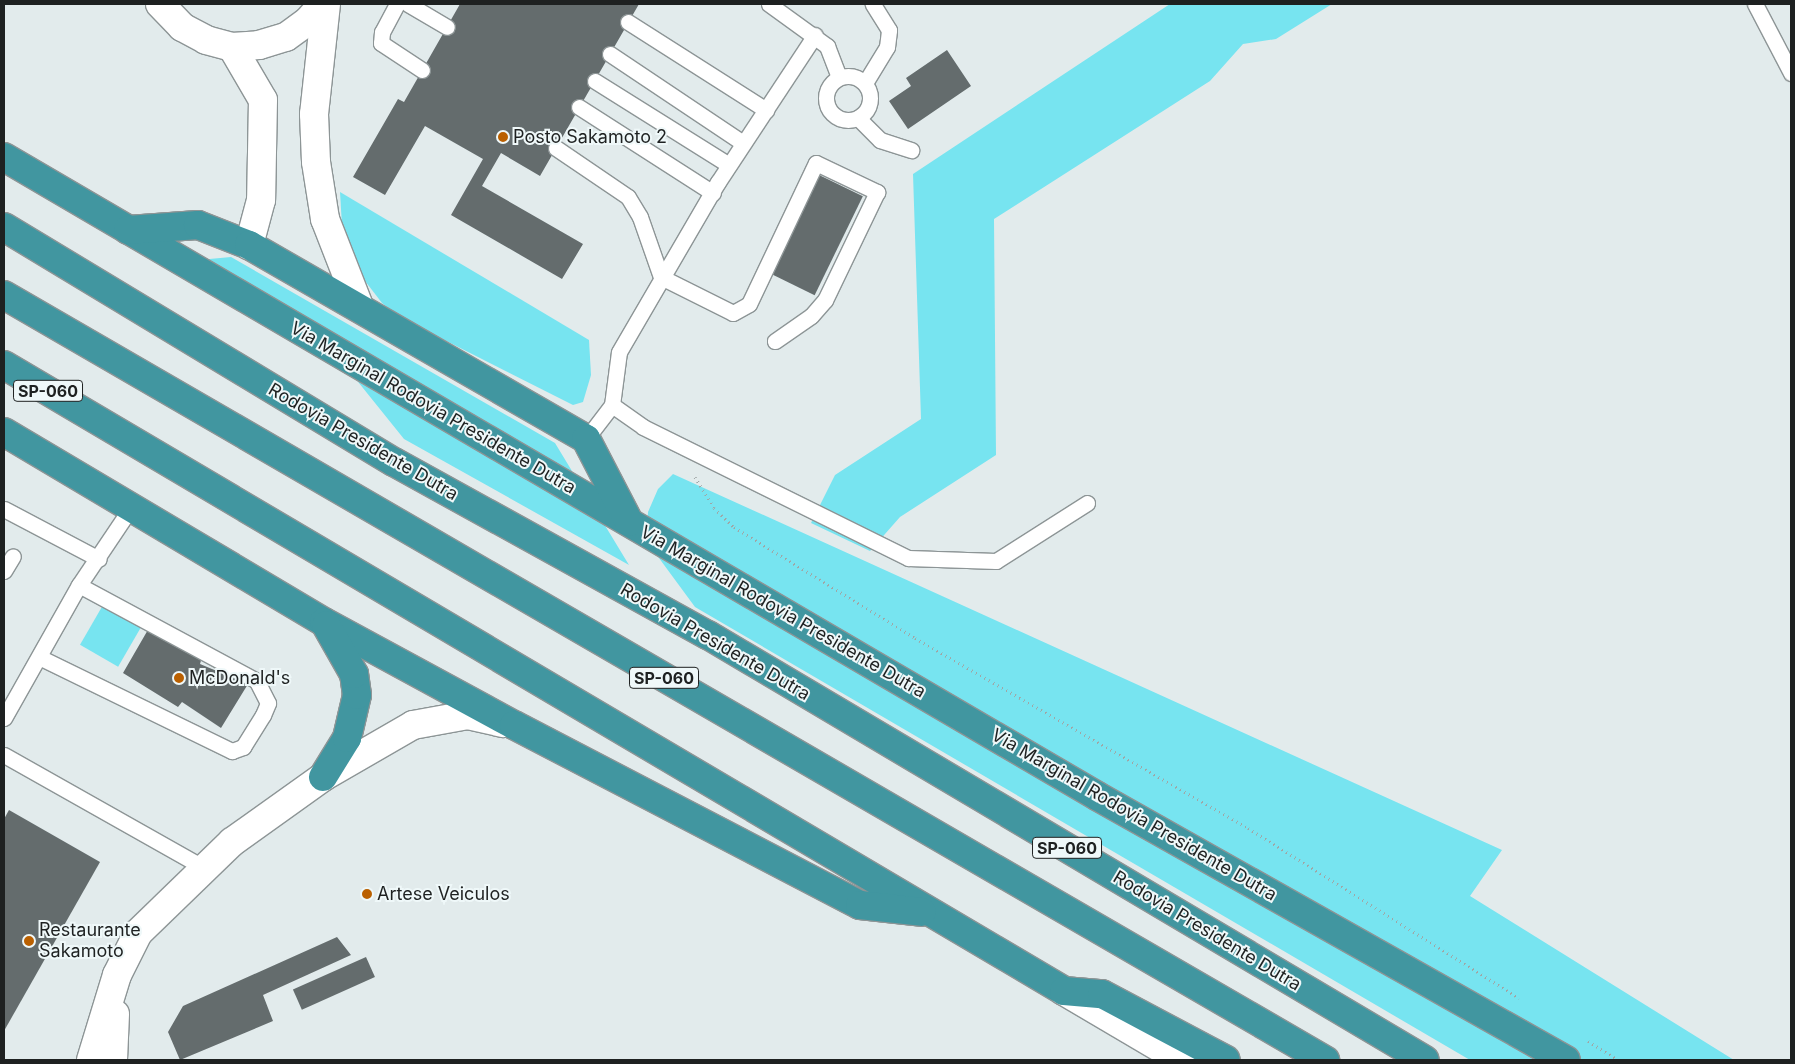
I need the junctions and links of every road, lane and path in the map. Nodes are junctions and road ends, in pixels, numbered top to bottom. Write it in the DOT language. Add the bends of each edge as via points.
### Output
graph roads {
  1 [pos="160,4"];
  2 [pos="325,4"];
  3 [pos="397,4"];
  4 [pos="408,4"];
  5 [pos="769,4"];
  6 [pos="873,4"];
  7 [pos="1755,4"];
  8 [pos="628,22"];
  9 [pos="447,27"];
  10 [pos="815,35"];
  11 [pos="232,46"];
  12 [pos="610,54"];
  13 [pos="422,70"];
  14 [pos="1791,73"];
  15 [pos="839,77"];
  16 [pos="595,81"];
  17 [pos="865,82"];
  18 [pos="579,107"];
  19 [pos="766,110"];
  20 [pos="858,118"];
  21 [pos="743,143"];
  22 [pos="556,148"];
  23 [pos="911,150"];
  24 [pos="4,157"];
  25 [pos="729,165"];
  26 [pos="713,193"];
  27 [pos="4,227"];
  28 [pos="128,230"];
  29 [pos="249,245"];
  30 [pos="661,277"];
  31 [pos="4,295"];
  32 [pos="359,306"];
  33 [pos="775,341"];
  34 [pos="4,365"];
  35 [pos="612,405"];
  36 [pos="4,432"];
  37 [pos="586,439"];
  38 [pos="688,450"];
  39 [pos="1087,503"];
  40 [pos="4,509"];
  41 [pos="130,509"];
  42 [pos="629,522"];
  43 [pos="13,556"];
  44 [pos="99,559"];
  45 [pos="4,571"];
  46 [pos="79,585"];
  47 [pos="324,622"];
  48 [pos="40,657"];
  49 [pos="4,718"];
  50 [pos="514,725"];
  51 [pos="4,755"];
  52 [pos="323,777"];
  53 [pos="203,868"];
  54 [pos="933,914"];
  55 [pos="117,975"];
  56 [pos="1064,991"];
  57 [pos="1523,1000"];
  58 [pos="1579,1035"];
  59 [pos="90,1060"];
  60 [pos="113,1060"];
  61 [pos="1181,1060"];
  62 [pos="1226,1060"];
  63 [pos="1325,1060"];
  64 [pos="1425,1060"];
  65 [pos="1566,1060"];
  66 [pos="1619,1060"];
  1 -- 11 [label="main road" via="182,28 206,40"];
  2 -- 11 [label="main road" via="286,37 260,45"];
  2 -- 32 [label="main road" via="314,114 316,162 326,220"];
  3 -- 13 [label="lane" via="382,32 382,43"];
  4 -- 9 [label="lane"];
  5 -- 10 [label="lane"];
  6 -- 17 [label="lane" via="890,30 887,47"];
  7 -- 14 [label="lane"];
  8 -- 19 [label="lane"];
  10 -- 15 [label="lane" via="827,46"];
  10 -- 19 [label="lane"];
  11 -- 29 [label="main road" via="262,100 261,200"];
  12 -- 21 [label="lane"];
  15 -- 17 [label="lane" via="852,76"];
  15 -- 20 [label="lane" via="826,93 828,107 837,117"];
  16 -- 25 [label="lane"];
  17 -- 20 [label="lane" via="870,102"];
  18 -- 26 [label="lane"];
  19 -- 21 [label="lane"];
  20 -- 23 [label="lane" via="880,140"];
  21 -- 25 [label="lane"];
  22 -- 30 [label="lane" via="628,197 640,217"];
  24 -- 28 [label="highway, Via Marginal Rodovia Presidente Dutra"];
  25 -- 26 [label="lane"];
  26 -- 30 [label="lane"];
  27 -- 64 [label="highway, Rodovia Presidente Dutra / SP-060" via="394,462 708,635"];
  28 -- 29 [label="highway" via="198,225"];
  28 -- 42 [label="highway, Via Marginal Rodovia Presidente Dutra"];
  29 -- 32 [label="highway"];
  30 -- 33 [label="lane" via="711,305 733,313 742,310 750,304 816,163 877,192 825,300 811,316"];
  30 -- 35 [label="lane" via="619,352"];
  31 -- 63 [label="highway, SP-060"];
  32 -- 37 [label="highway"];
  34 -- 54 [label="highway, SP-060"];
  35 -- 37 [label="lane"];
  35 -- 38 [label="lane" via="643,427"];
  36 -- 41 [label="highway"];
  37 -- 42 [label="highway"];
  38 -- 39 [label="lane" via="908,558 996,561"];
  38 -- 57 [label="path" via="696,480 714,508 734,527 915,638 1248,828"];
  40 -- 44 [label="lane"];
  41 -- 44 [label="lane"];
  41 -- 47 [label="highway"];
  42 -- 65 [label="highway, Via Marginal Rodovia Presidente Dutra" via="1097,796"];
  43 -- 45 [label="lane"];
  44 -- 46 [label="lane"];
  46 -- 48 [label="lane"];
  46 -- 48 [label="lane" via="257,681 268,703 263,715 242,747 232,751"];
  47 -- 50 [label="highway"];
  47 -- 52 [label="highway" via="354,674 357,695 347,738"];
  48 -- 49 [label="lane"];
  50 -- 52 [label="main road" via="468,715 413,725"];
  50 -- 54 [label="highway" via="860,905"];
  51 -- 53 [label="lane"];
  52 -- 53 [label="main road" via="232,842"];
  53 -- 55 [label="main road" via="138,933"];
  54 -- 56 [label="highway, SP-060"];
  55 -- 59 [label="main road"];
  55 -- 60 [label="main road"];
  56 -- 61 [label="main road"];
  56 -- 62 [label="highway" via="1102,994"];
  58 -- 66 [label="path"];
}
